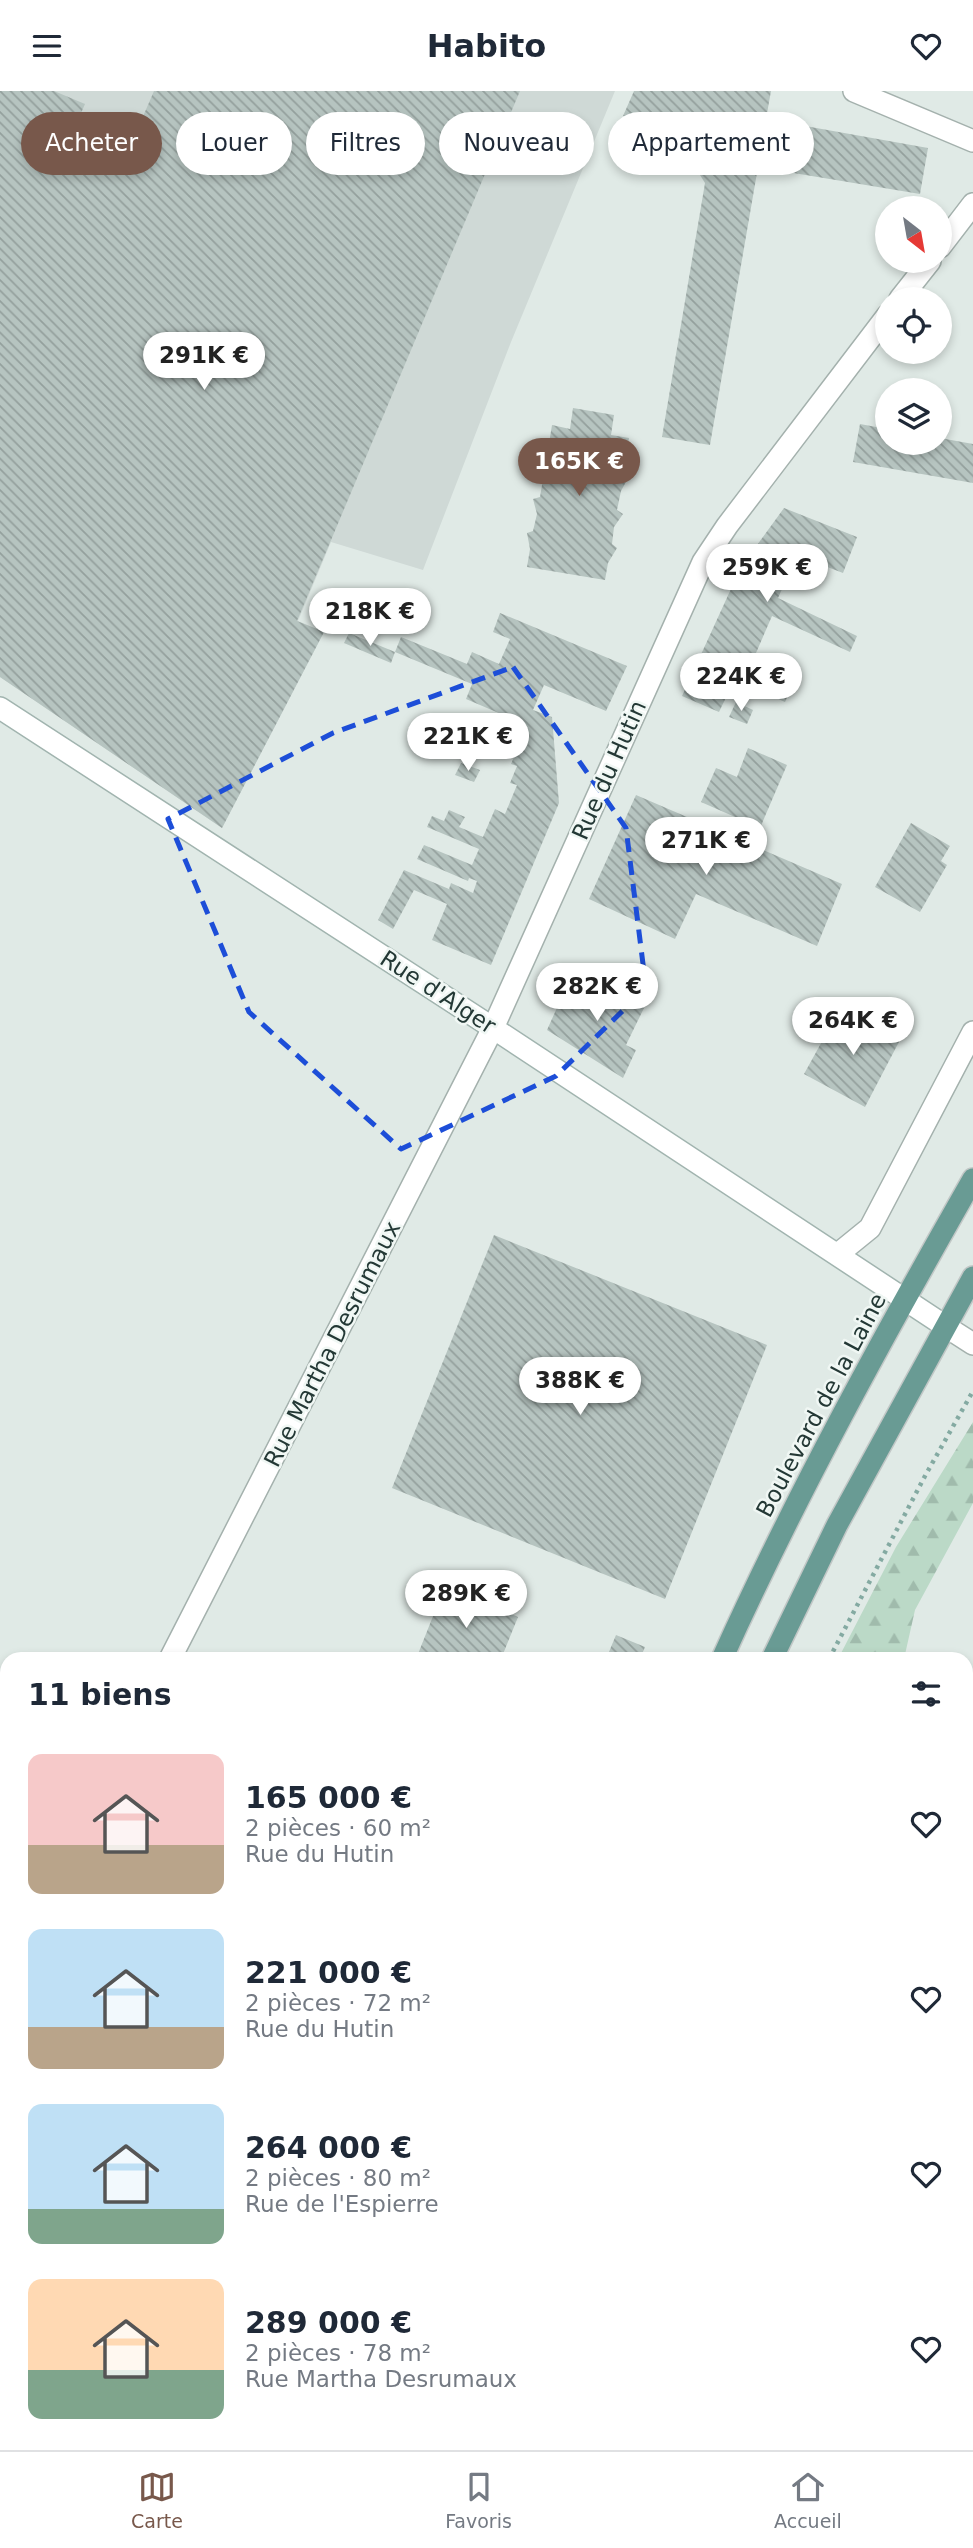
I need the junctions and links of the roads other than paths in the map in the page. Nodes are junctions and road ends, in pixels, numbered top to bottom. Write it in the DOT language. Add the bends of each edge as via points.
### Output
graph roads {
  1 [pos="854,91"];
  2 [pos="973,141"];
  3 [pos="973,204"];
  4 [pos="952,231"];
  5 [pos="921,273"];
  6 [pos="909,287"];
  7 [pos="875,332"];
  8 [pos="0,708"];
  9 [pos="493,1028"];
  10 [pos="973,1032"];
  11 [pos="973,1179"];
  12 [pos="838,1255"];
  13 [pos="973,1277"];
  14 [pos="906,1300"];
  15 [pos="945,1326"];
  16 [pos="973,1344"];
  17 [pos="174,1652"];
  18 [pos="725,1652"];
  19 [pos="775,1652"];
  1 -- 2 [label="street"];
  3 -- 4 [label="street"];
  5 -- 6 [label="street"];
  7 -- 9 [label="street, Rue du Hutin" via="703,562"];
  8 -- 9 [label="street, Rue d'Alger"];
  9 -- 12 [label="street, Rue d'Alger"];
  9 -- 17 [label="street, Rue Martha Desrumaux"];
  10 -- 12 [label="street" via="870,1228"];
  11 -- 14 [label="main road, Boulevard de la Laine"];
  12 -- 14 [label="street, Rue d'Alger"];
  13 -- 15 [label="main road"];
  14 -- 15 [label="street, Rue d'Alger"];
  14 -- 18 [label="main road, Boulevard de la Laine"];
  15 -- 16 [label="street, Rue d'Alger"];
  15 -- 19 [label="main road" via="837,1525"];
}
